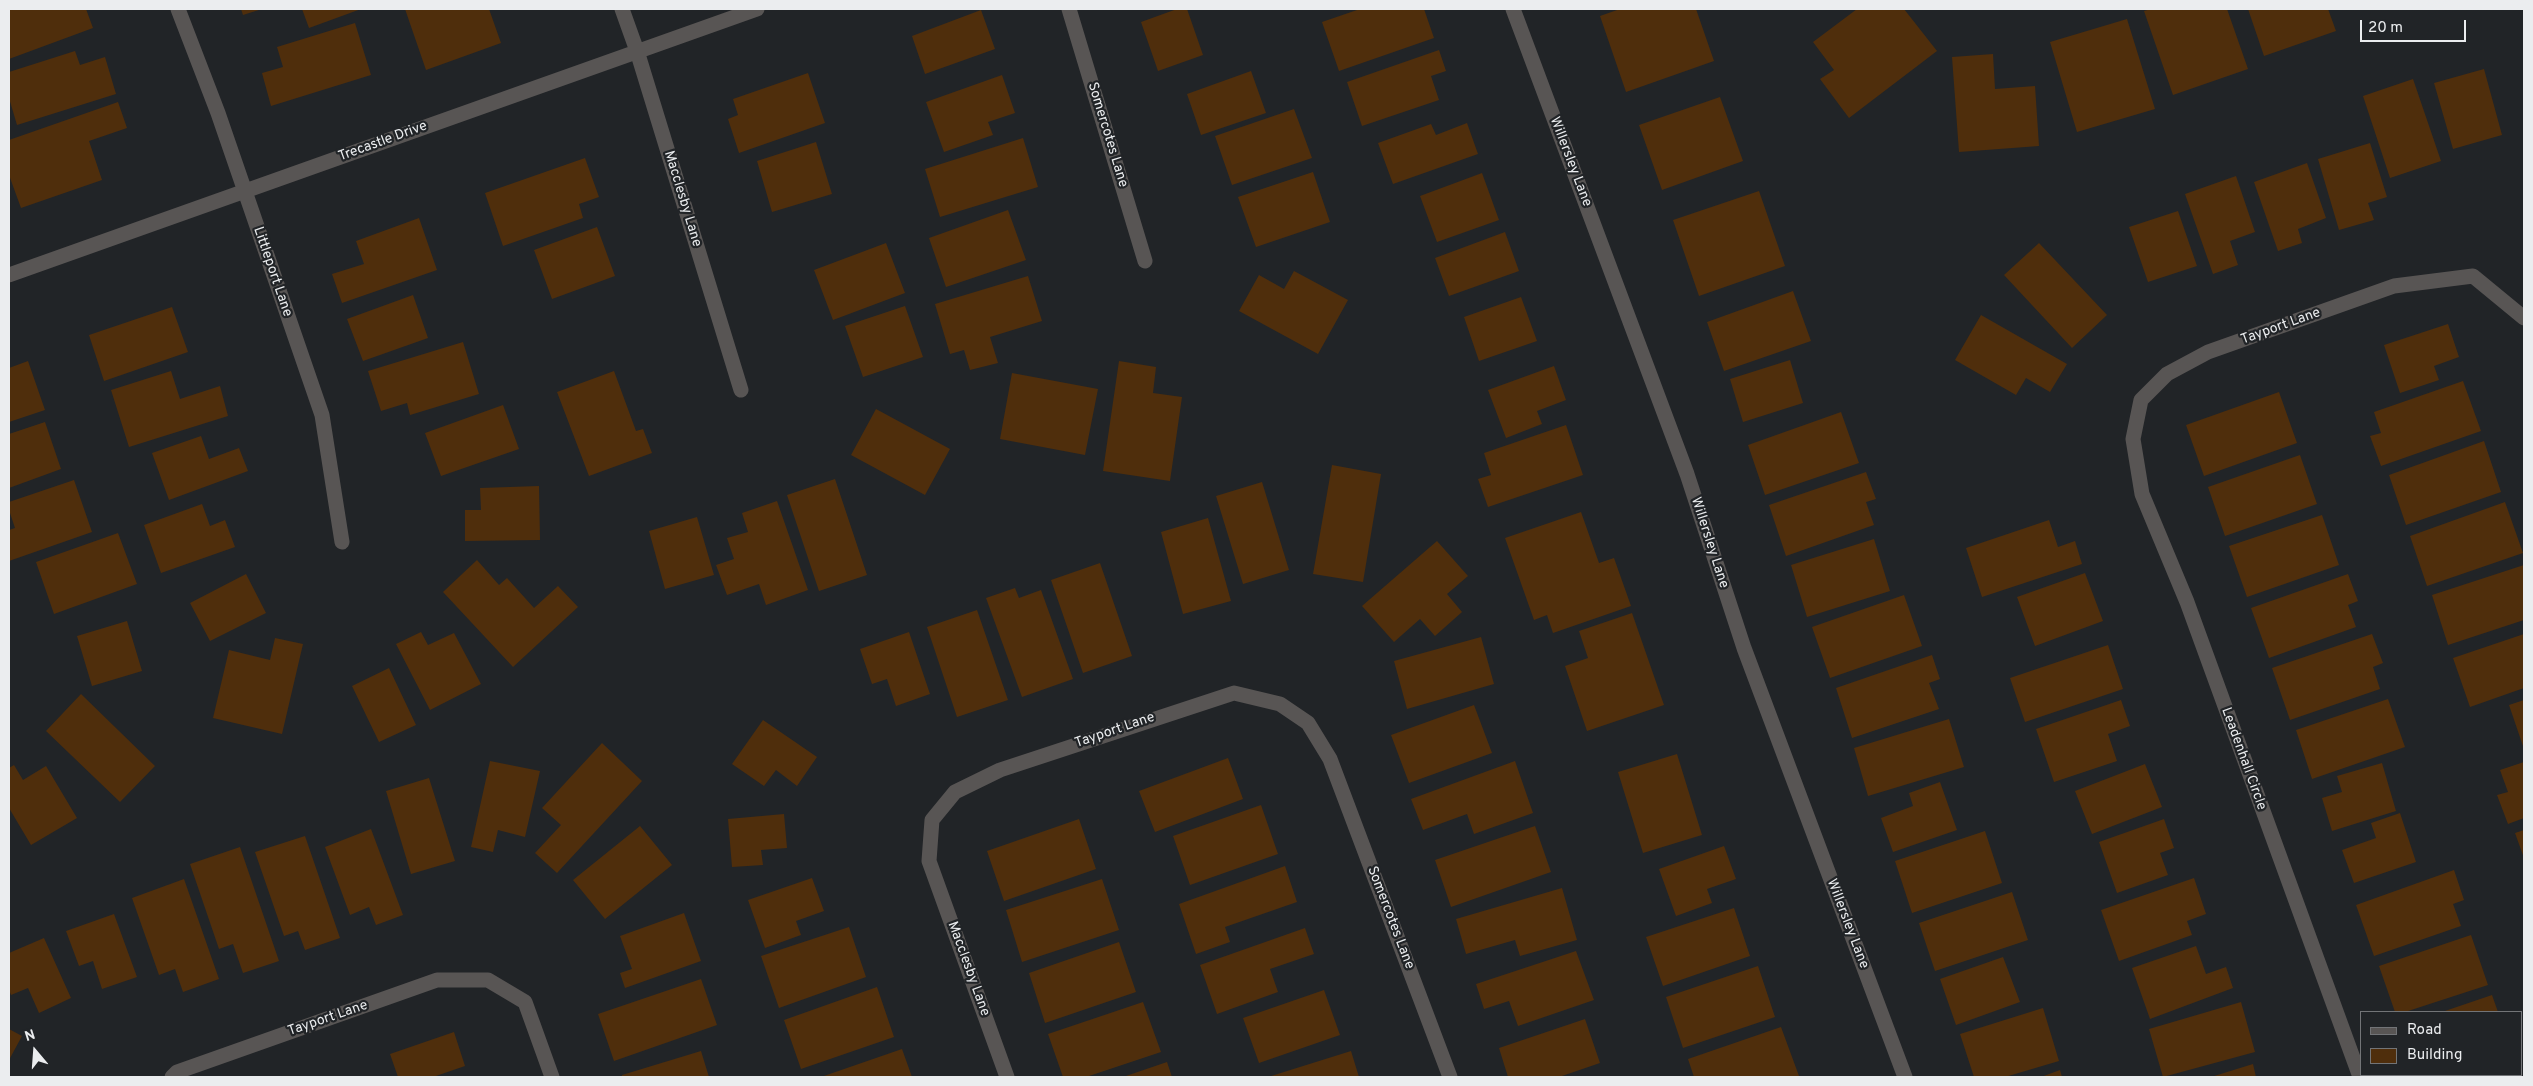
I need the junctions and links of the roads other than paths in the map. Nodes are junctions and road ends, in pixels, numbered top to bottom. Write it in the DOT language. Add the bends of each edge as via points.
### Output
graph roads {
  1 [pos="178,9"];
  2 [pos="622,9"];
  3 [pos="756,9"];
  4 [pos="1069,9"];
  5 [pos="1513,9"];
  6 [pos="638,51"];
  7 [pos="244,192"];
  8 [pos="1145,261"];
  9 [pos="9,275"];
  10 [pos="2524,318"];
  11 [pos="741,390"];
  12 [pos="2133,439"];
  13 [pos="342,542"];
  14 [pos="1330,759"];
  15 [pos="929,861"];
  16 [pos="172,1077"];
  17 [pos="552,1077"];
  18 [pos="1007,1077"];
  19 [pos="1450,1077"];
  20 [pos="1905,1077"];
  21 [pos="2360,1077"];
  1 -- 7 [label="street, Littleport Lane"];
  2 -- 6 [label="street, Macclesby Lane"];
  3 -- 6 [label="street, Trecastle Drive"];
  4 -- 8 [label="street, Somercotes Lane"];
  5 -- 20 [label="street, Willersley Lane" via="1687,474 1744,648"];
  6 -- 7 [label="street, Trecastle Drive"];
  6 -- 11 [label="street, Macclesby Lane"];
  7 -- 9 [label="street, Trecastle Drive"];
  7 -- 13 [label="street, Littleport Lane" via="322,415"];
  10 -- 12 [label="street, Tayport Lane" via="2473,276 2394,286 2208,352 2167,374 2141,400"];
  12 -- 21 [label="street, Leadenhall Circle" via="2142,494 2187,602"];
  14 -- 15 [label="street, Tayport Lane" via="1308,723 1280,704 1234,693 1000,770 955,792 932,820"];
  14 -- 19 [label="street, Somercotes Lane"];
  15 -- 18 [label="street, Macclesby Lane"];
  16 -- 17 [label="street, Tayport Lane" via="177,1072 437,980 488,980 525,1002"];
}
